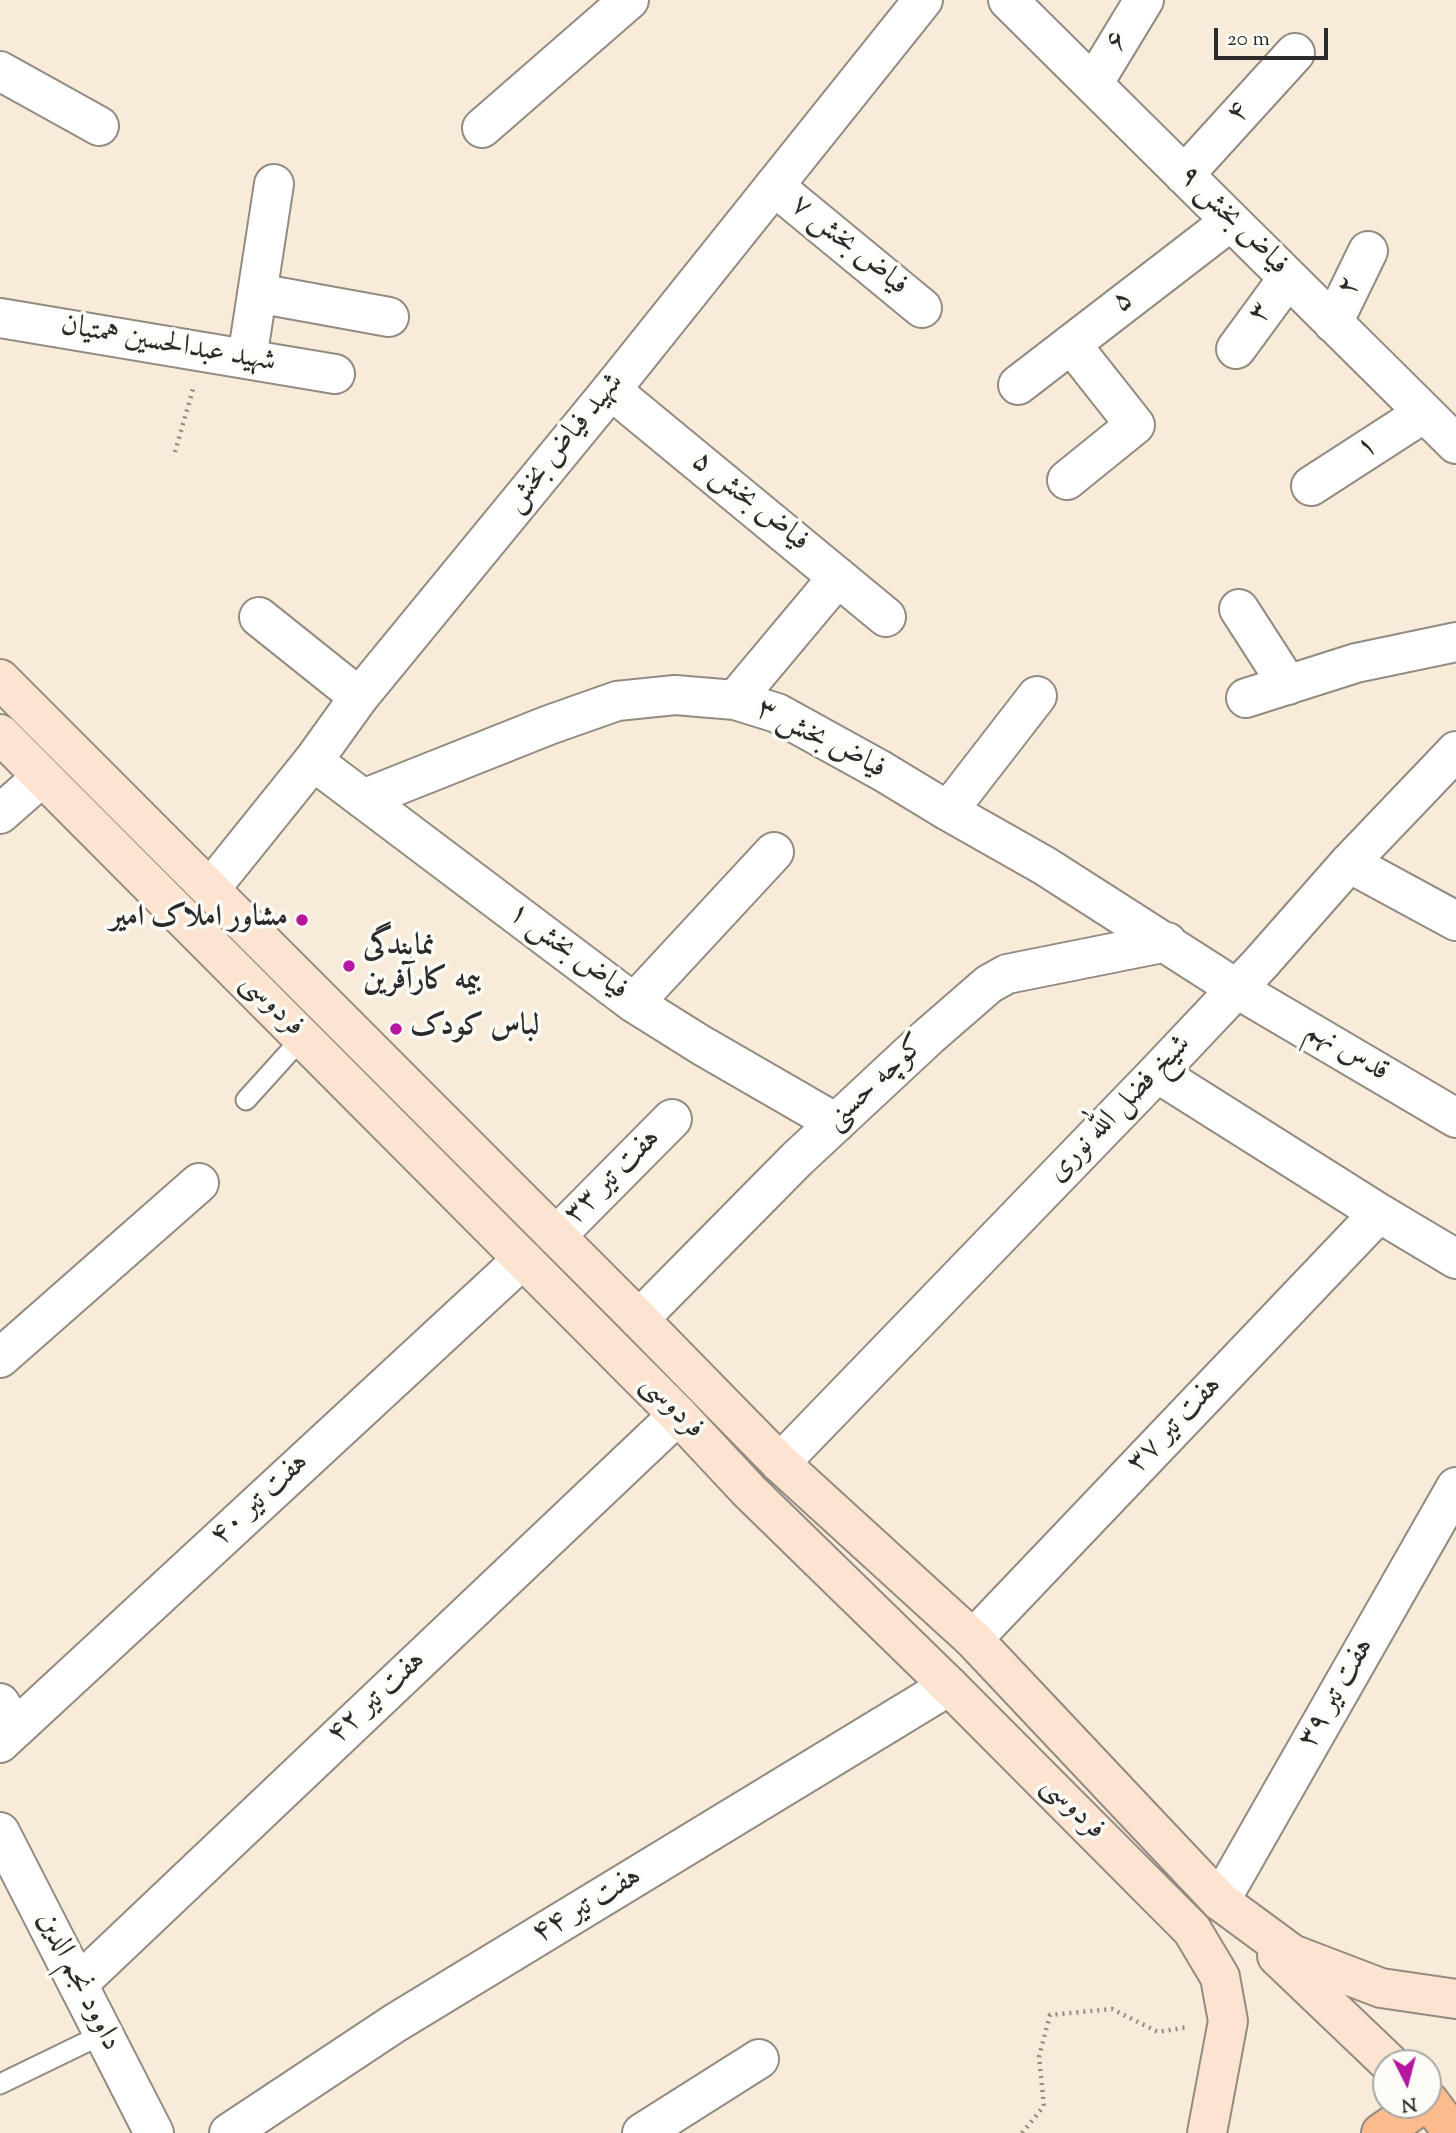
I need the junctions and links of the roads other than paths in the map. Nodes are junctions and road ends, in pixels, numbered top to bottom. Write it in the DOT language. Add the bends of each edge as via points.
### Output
graph roads {
  1 [pos="629,0"];
  2 [pos="923,0"];
  3 [pos="1008,0"];
  4 [pos="1144,0"];
  5 [pos="1295,53"];
  6 [pos="0,71"];
  7 [pos="1093,84"];
  8 [pos="99,126"];
  9 [pos="482,128"];
  10 [pos="1184,175"];
  11 [pos="274,184"];
  12 [pos="774,186"];
  13 [pos="1231,220"];
  14 [pos="1368,251"];
  15 [pos="1288,278"];
  16 [pos="257,293"];
  17 [pos="922,309"];
  18 [pos="389,317"];
  19 [pos="0,318"];
  20 [pos="1333,323"];
  21 [pos="1071,344"];
  22 [pos="1236,349"];
  23 [pos="247,359"];
  24 [pos="335,374"];
  25 [pos="1018,385"];
  26 [pos="611,390"];
  27 [pos="1424,413"];
  28 [pos="1456,444"];
  29 [pos="1067,480"];
  30 [pos="1311,486"];
  31 [pos="838,577"];
  32 [pos="1239,609"];
  33 [pos="259,617"];
  34 [pos="886,617"];
  35 [pos="1456,642"];
  36 [pos="0,678"];
  37 [pos="1288,685"];
  38 [pos="1037,696"];
  39 [pos="359,697"];
  40 [pos="1246,698"];
  41 [pos="735,700"];
  42 [pos="0,734"];
  43 [pos="1456,751"];
  44 [pos="313,761"];
  45 [pos="42,777"];
  46 [pos="363,799"];
  47 [pos="948,811"];
  48 [pos="0,814"];
  49 [pos="774,852"];
  50 [pos="1349,863"];
  51 [pos="210,888"];
  52 [pos="181,916"];
  53 [pos="1456,921"];
  54 [pos="1167,942"];
  55 [pos="1237,989"];
  56 [pos="634,1003"];
  57 [pos="302,1038"];
  58 [pos="1157,1073"];
  59 [pos="246,1100"];
  60 [pos="1456,1118"];
  61 [pos="672,1119"];
  62 [pos="836,1123"];
  63 [pos="199,1183"];
  64 [pos="1379,1213"];
  65 [pos="556,1236"];
  66 [pos="523,1259"];
  67 [pos="1456,1259"];
  68 [pos="639,1319"];
  69 [pos="0,1358"];
  70 [pos="678,1415"];
  71 [pos="780,1463"];
  72 [pos="1456,1486"];
  73 [pos="749,1491"];
  74 [pos="973,1639"];
  75 [pos="949,1686"];
  76 [pos="5,1725"];
  77 [pos="0,1832"];
  78 [pos="1220,1901"];
  79 [pos="78,1984"];
  80 [pos="1456,1999"];
  81 [pos="103,2034"];
  82 [pos="1375,2049"];
  83 [pos="759,2059"];
  84 [pos="0,2084"];
  85 [pos="1442,2118"];
  86 [pos="1401,2119"];
  87 [pos="154,2133"];
  88 [pos="229,2133"];
  89 [pos="642,2133"];
  90 [pos="1207,2133"];
  91 [pos="1381,2133"];
  92 [pos="1453,2133"];
  1 -- 9 [label="street"];
  2 -- 12 [label="street, شهید فیاض بخش"];
  3 -- 7 [label="street, فیاض بخش ۹"];
  4 -- 7 [label="street, ۶"];
  5 -- 10 [label="street, ۴"];
  6 -- 8 [label="street"];
  7 -- 10 [label="street, فیاض بخش ۹"];
  10 -- 13 [label="street, فیاض بخش ۹"];
  11 -- 16 [label="street"];
  12 -- 17 [label="street, فیاض بخش ۷"];
  12 -- 26 [label="street, شهید فیاض بخش"];
  13 -- 15 [label="street, فیاض بخش ۹"];
  13 -- 21 [label="street, ۵"];
  14 -- 20 [label="street, ۲"];
  15 -- 20 [label="street, فیاض بخش ۹"];
  15 -- 22 [label="street, ۳"];
  16 -- 18 [label="street"];
  16 -- 23 [label="street"];
  19 -- 23 [label="street, شهید عبدالحسین همتیان"];
  20 -- 27 [label="street, فیاض بخش ۹"];
  21 -- 25 [label="street, ۵"];
  21 -- 29 [label="street" via="1135,425"];
  23 -- 24 [label="street, شهید عبدالحسین همتیان"];
  26 -- 31 [label="street, فیاض بخش ۵"];
  26 -- 39 [label="street, شهید فیاض بخش"];
  27 -- 28 [label="street, فیاض بخش ۹"];
  27 -- 30 [label="street, ۱"];
  31 -- 34 [label="street, فیاض بخش ۵"];
  31 -- 41 [label="street"];
  32 -- 37 [label="street"];
  33 -- 39 [label="street"];
  35 -- 37 [label="street" via="1356,663"];
  36 -- 51 [label="main road, فردوسی"];
  37 -- 40 [label="street"];
  38 -- 47 [label="street"];
  39 -- 44 [label="street, شهید فیاض بخش"];
  41 -- 46 [label="street, فیاض بخش ۳" via="675,695 617,701"];
  41 -- 47 [label="street, فیاض بخش ۳" via="778,713"];
  42 -- 45 [label="main road, فردوسی"];
  43 -- 50 [label="street, شیخ فضل الله نوری"];
  44 -- 46 [label="street, فیاض بخش ۱"];
  44 -- 51 [label="street, شهید فیاض بخش"];
  45 -- 48 [label="street"];
  45 -- 52 [label="main road, فردوسی"];
  46 -- 56 [label="street, فیاض بخش ۱"];
  47 -- 54 [label="street, فیاض بخش ۳"];
  49 -- 56 [label="street"];
  50 -- 53 [label="street"];
  50 -- 55 [label="street, شیخ فضل الله نوری"];
  51 -- 52 [label="main road"];
  51 -- 65 [label="main road, فردوسی"];
  52 -- 57 [label="main road, فردوسی"];
  54 -- 55 [label="street, فیاض بخش ۳"];
  54 -- 62 [label="street, کوچه حسنی" via="1007,974 972,998"];
  55 -- 58 [label="street, شیخ فضل الله نوری"];
  55 -- 60 [label="street, قدس نهم"];
  56 -- 62 [label="street, فیاض بخش ۱"];
  57 -- 59 [label="lane"];
  57 -- 66 [label="main road, فردوسی"];
  58 -- 64 [label="street"];
  58 -- 71 [label="street, شیخ فضل الله نوری"];
  61 -- 65 [label="street, هفت تیر ۳۳"];
  62 -- 68 [label="street, کوچه حسنی"];
  63 -- 69 [label="street"];
  64 -- 67 [label="street"];
  64 -- 74 [label="street, هفت تیر ۳۷"];
  65 -- 68 [label="main road, فردوسی"];
  66 -- 70 [label="main road, فردوسی"];
  66 -- 76 [label="street, هفت تیر ۴۰"];
  68 -- 71 [label="main road, فردوسی"];
  70 -- 73 [label="main road, فردوسی"];
  70 -- 79 [label="street, هفت تیر ۴۲"];
  71 -- 73 [label="main road"];
  71 -- 74 [label="main road, فردوسی"];
  72 -- 78 [label="street, هفت تیر ۳۹"];
  73 -- 75 [label="main road, فردوسی"];
  74 -- 78 [label="main road, فردوسی"];
  75 -- 88 [label="street, هفت تیر ۴۴" via="395,2023"];
  75 -- 90 [label="main road, فردوسی" via="1192,1930 1220,1976 1228,2021"];
  77 -- 79 [label="street, داوود نجم الدین"];
  78 -- 80 [label="main road, فردوسی" via="1292,1954 1381,1988"];
  78 -- 82 [label="main road, فردوسی"];
  79 -- 81 [label="street, داوود نجم الدین"];
  81 -- 84 [label="lane"];
  81 -- 87 [label="street, داوود نجم الدین"];
  83 -- 89 [label="street"];
  85 -- 92 [label="main road"];
  86 -- 91 [label="main road"];
}
